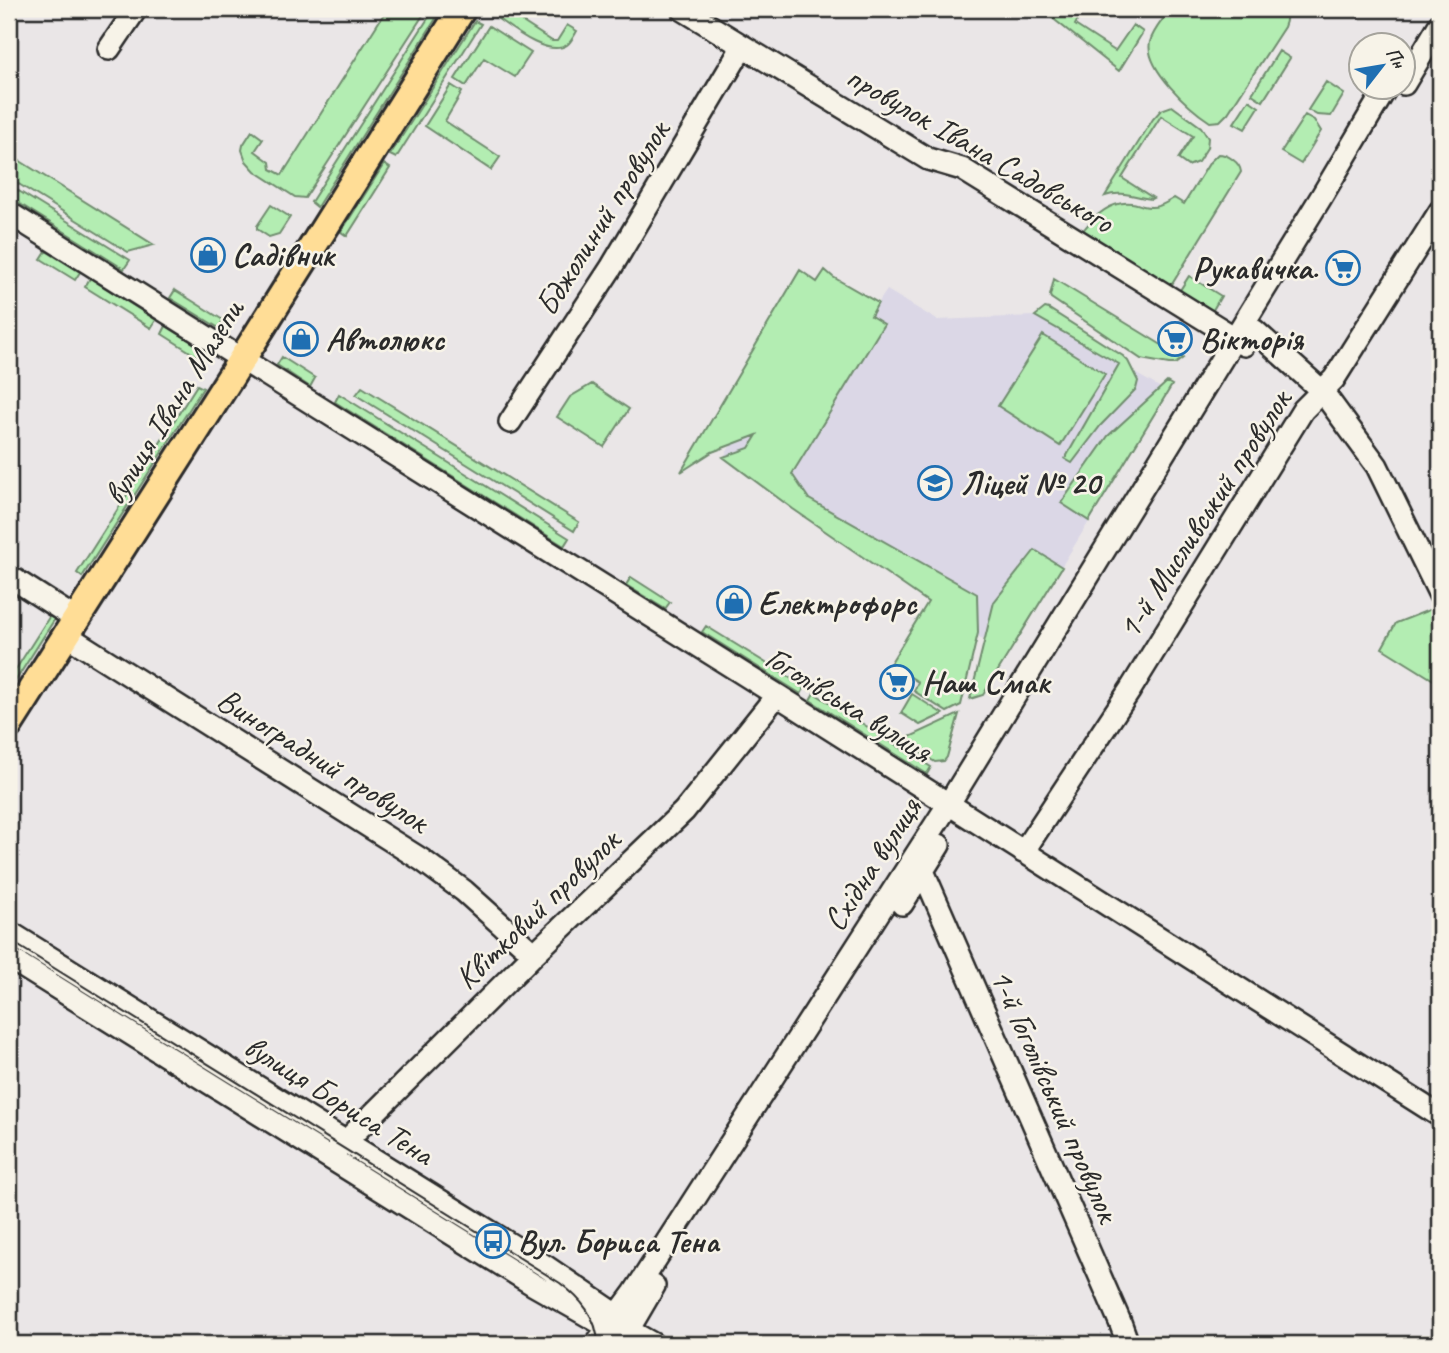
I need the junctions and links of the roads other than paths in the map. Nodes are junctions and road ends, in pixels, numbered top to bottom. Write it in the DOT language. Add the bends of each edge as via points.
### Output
graph roads {
  1 [pos="136,9"];
  2 [pos="462,9"];
  3 [pos="682,9"];
  4 [pos="1434,9"];
  5 [pos="1440,24"];
  6 [pos="1418,36"];
  7 [pos="743,46"];
  8 [pos="109,49"];
  9 [pos="1418,60"];
  10 [pos="1378,102"];
  11 [pos="1392,102"];
  12 [pos="1440,211"];
  13 [pos="9,213"];
  14 [pos="1244,338"];
  15 [pos="242,359"];
  16 [pos="1322,391"];
  17 [pos="510,422"];
  18 [pos="9,576"];
  19 [pos="1440,595"];
  20 [pos="71,627"];
  21 [pos="777,695"];
  22 [pos="9,725"];
  23 [pos="954,808"];
  24 [pos="1023,852"];
  25 [pos="923,871"];
  26 [pos="9,932"];
  27 [pos="534,954"];
  28 [pos="9,958"];
  29 [pos="1440,1115"];
  30 [pos="345,1141"];
  31 [pos="330,1158"];
  32 [pos="614,1332"];
  33 [pos="653,1344"];
  34 [pos="1128,1344"];
  1 -- 8 [label="street"];
  2 -- 15 [label="main road, вулиця Івана Мазепи"];
  3 -- 7 [label="street, провулок Івана Садовського"];
  4 -- 6 [label="street"];
  5 -- 9 [label="street, Східна вулиця"];
  7 -- 14 [label="street, провулок Івана Садовського" via="928,159 962,169"];
  7 -- 17 [label="street, Бджолиний провулок" via="611,268"];
  10 -- 14 [label="street, Східна вулиця"];
  11 -- 14 [label="street, Східна вулиця"];
  12 -- 16 [label="street, 1-й Мисливський провулок"];
  13 -- 15 [label="street, Гоголівська вулиця"];
  14 -- 16 [label="street, провулок Івана Садовського"];
  14 -- 23 [label="street, Східна вулиця"];
  15 -- 20 [label="main road, вулиця Івана Мазепи"];
  15 -- 21 [label="street, Гоголівська вулиця"];
  16 -- 19 [label="street, провулок Івана Садовського" via="1377,466"];
  16 -- 24 [label="street, 1-й Мисливський провулок" via="1303,410 1130,690"];
  18 -- 20 [label="street, Виноградний провулок"];
  20 -- 22 [label="main road, вулиця Івана Мазепи"];
  20 -- 27 [label="street, Виноградний провулок" via="422,860"];
  21 -- 23 [label="street, Гоголівська вулиця"];
  21 -- 27 [label="street, Квітковий провулок" via="684,811"];
  23 -- 24 [label="street, Гоголівська вулиця"];
  23 -- 25 [label="street, Східна вулиця"];
  23 -- 32 [label="street, Східна вулиця" via="634,1293"];
  24 -- 29 [label="street, Гоголівська вулиця"];
  25 -- 32 [label="street, Східна вулиця" via="652,1290"];
  25 -- 34 [label="street, 1-й Гоголівський провулок"];
  26 -- 30 [label="street, вулиця Бориса Тена"];
  27 -- 30 [label="street, Квітковий провулок"];
  28 -- 31 [label="street, вулиця Бориса Тена"];
  30 -- 31 [label="street, Квітковий провулок"];
  30 -- 32 [label="street, вулиця Бориса Тена" via="545,1266"];
  31 -- 32 [label="street, вулиця Бориса Тена"];
  32 -- 33 [label="street, вулиця Бориса Тена"];
}
